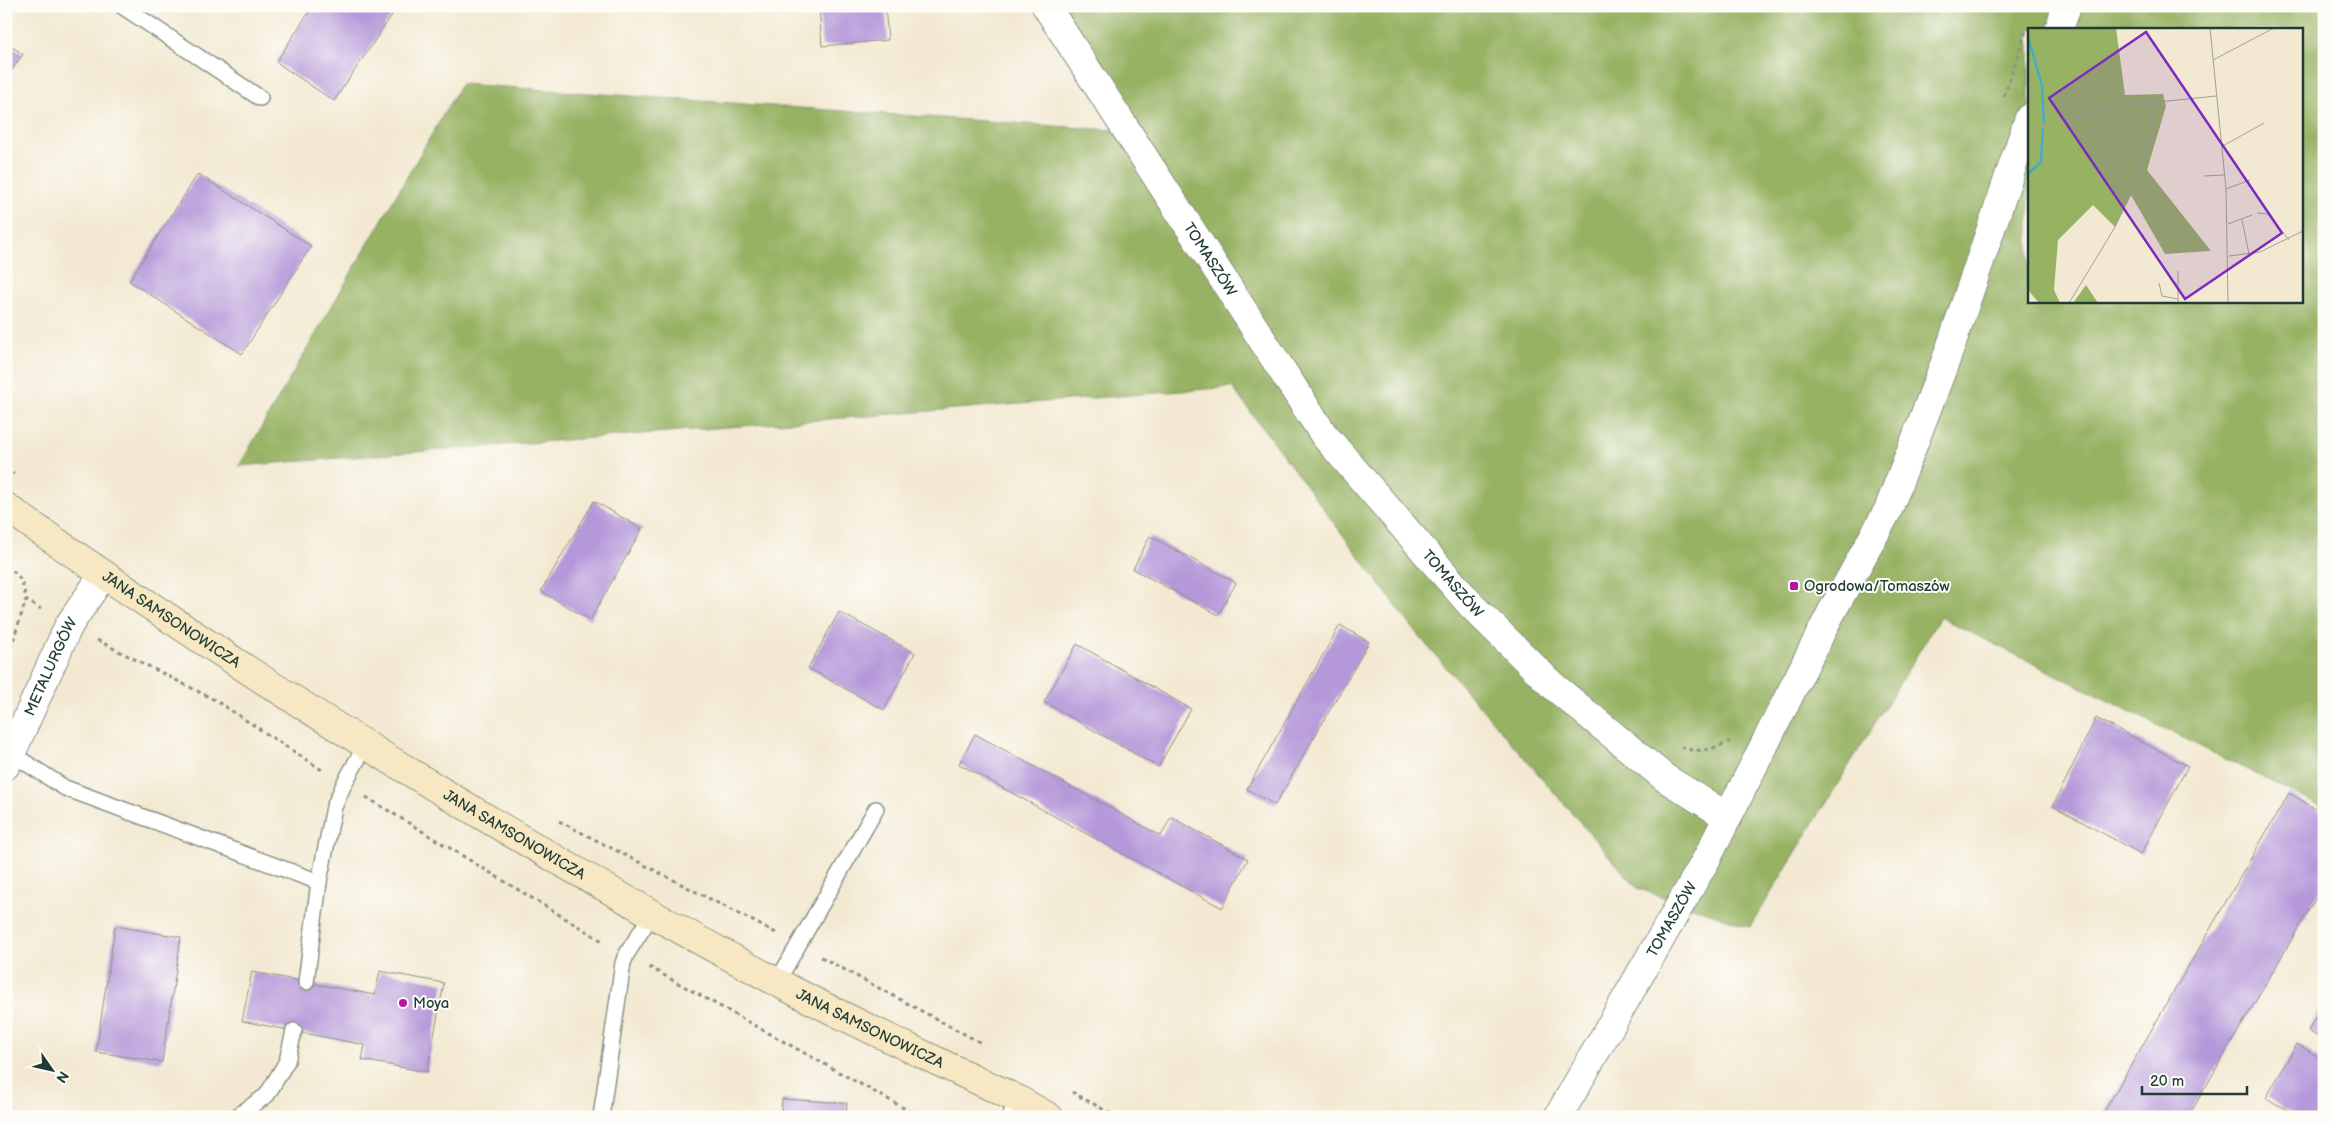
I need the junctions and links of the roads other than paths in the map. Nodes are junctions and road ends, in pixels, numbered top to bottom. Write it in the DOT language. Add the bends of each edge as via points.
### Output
graph roads {
  1 [pos="122,6"];
  2 [pos="1046,6"];
  3 [pos="2067,6"];
  4 [pos="2059,28"];
  5 [pos="260,98"];
  6 [pos="2028,121"];
  7 [pos="6,507"];
  8 [pos="103,575"];
  9 [pos="365,746"];
  10 [pos="9,760"];
  11 [pos="876,809"];
  12 [pos="1728,818"];
  13 [pos="319,882"];
  14 [pos="652,914"];
  15 [pos="306,982"];
  16 [pos="777,982"];
  17 [pos="294,1031"];
  18 [pos="1014,1108"];
  19 [pos="236,1117"];
  20 [pos="601,1117"];
  21 [pos="1049,1117"];
  22 [pos="1558,1117"];
  1 -- 5 [label="lane"];
  2 -- 12 [label="street, TOMASZÓW" via="1324,435 1472,606 1551,684 1664,778"];
  3 -- 4 [label="street"];
  6 -- 12 [label="street" via="1947,357 1888,510 1831,613"];
  7 -- 8 [label="main road, JANA SAMSONOWICZA"];
  8 -- 9 [label="main road, JANA SAMSONOWICZA"];
  8 -- 10 [label="street, METALURGÓW" via="69,625"];
  9 -- 13 [label="lane" via="334,807"];
  9 -- 14 [label="main road, JANA SAMSONOWICZA"];
  10 -- 13 [label="lane" via="65,788"];
  11 -- 16 [label="lane"];
  12 -- 22 [label="street, TOMASZÓW"];
  13 -- 15 [label="lane"];
  14 -- 16 [label="main road, JANA SAMSONOWICZA"];
  14 -- 20 [label="lane" via="626,955"];
  16 -- 18 [label="main road, JANA SAMSONOWICZA"];
  17 -- 19 [label="lane" via="287,1061 267,1095"];
  18 -- 21 [label="main road, JANA SAMSONOWICZA"];
}
